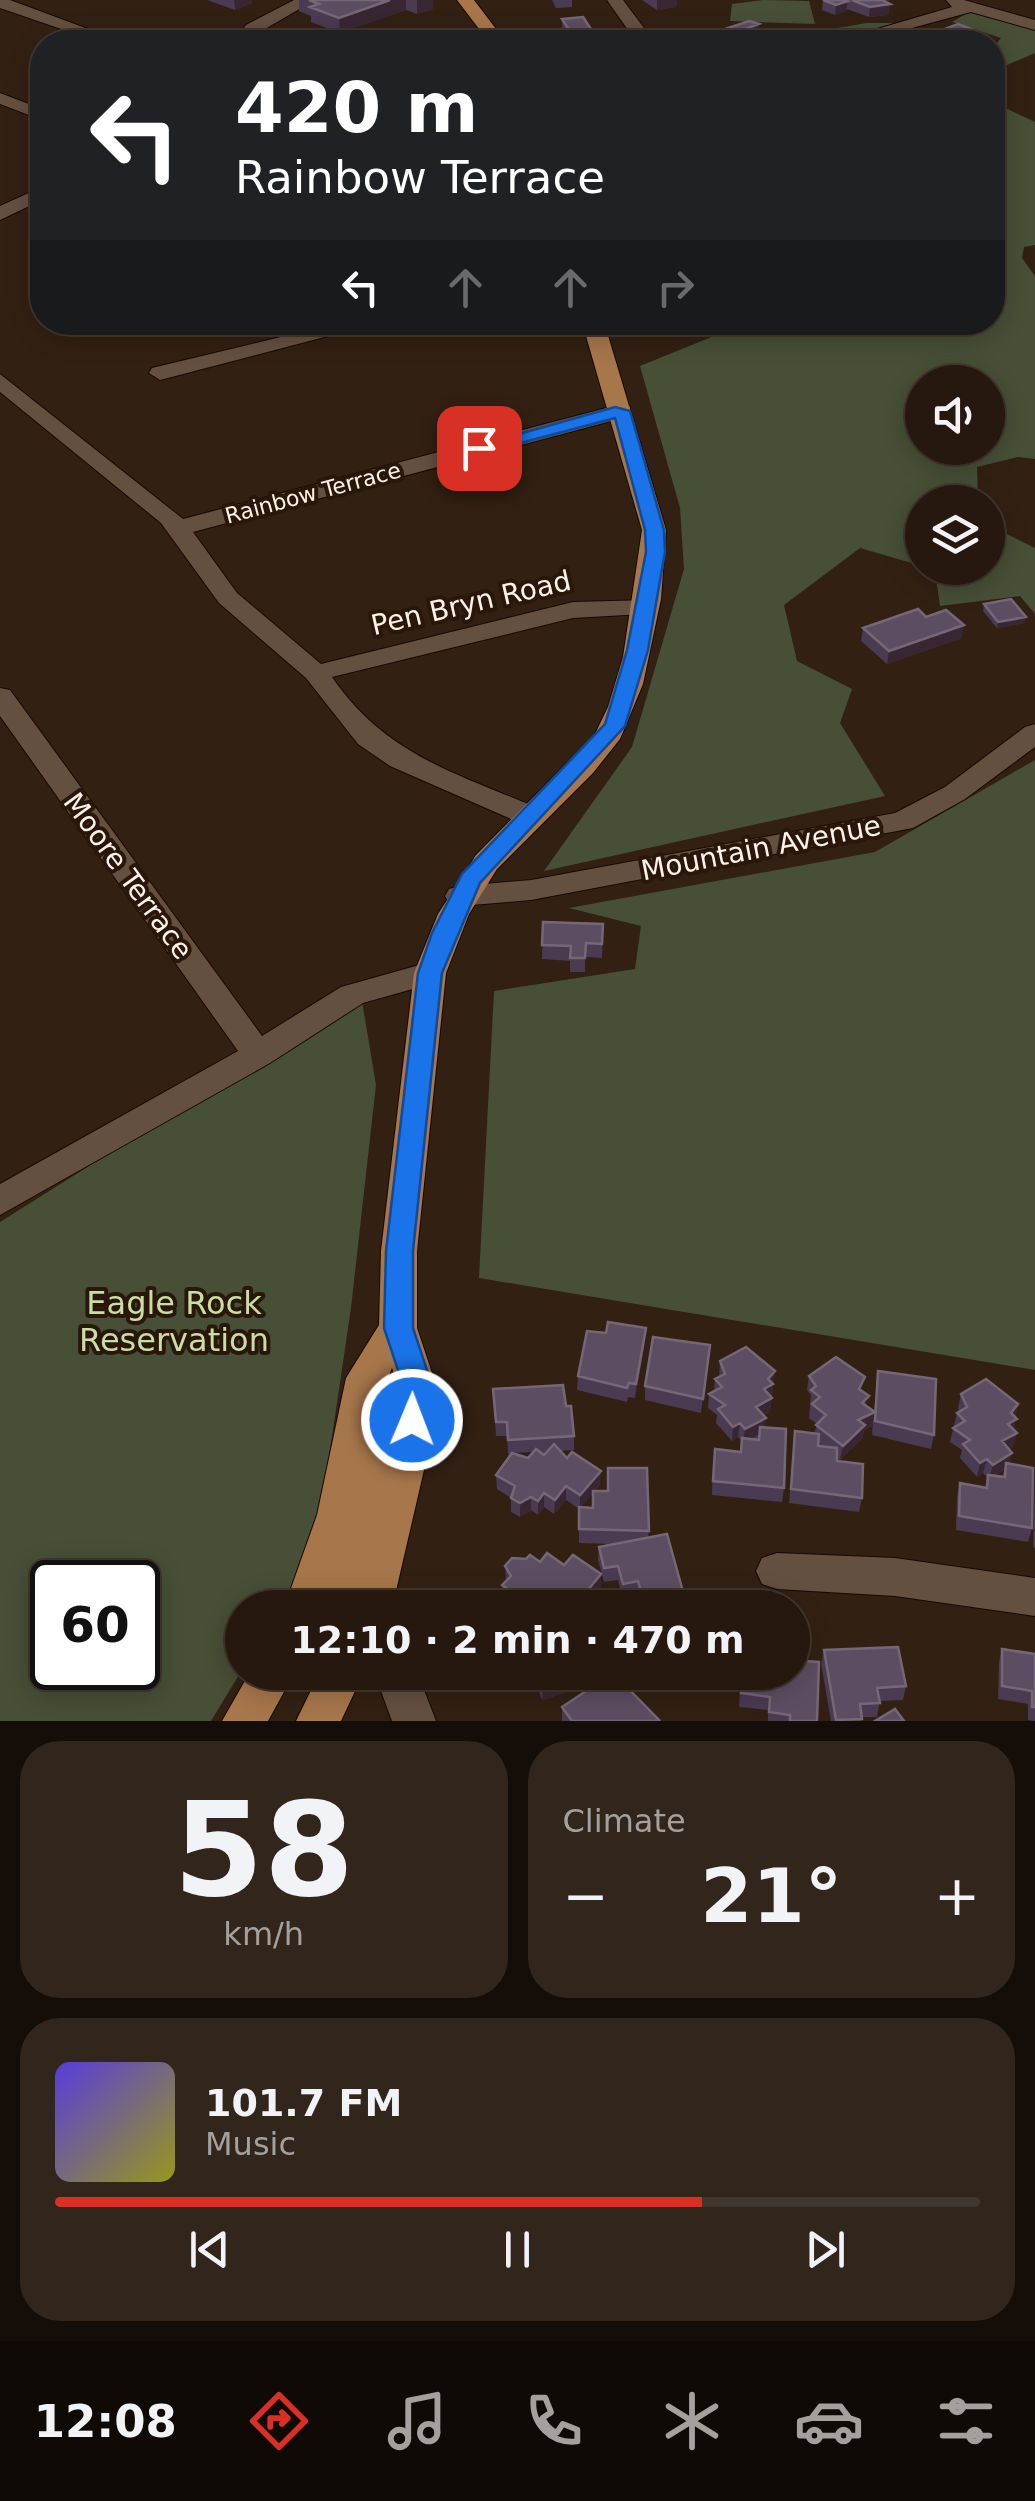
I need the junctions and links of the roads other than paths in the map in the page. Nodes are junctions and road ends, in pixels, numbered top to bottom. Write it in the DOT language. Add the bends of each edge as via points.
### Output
graph roads {
  1 [pos="308,0"];
  2 [pos="465,0"];
  3 [pos="615,0"];
  4 [pos="946,0"];
  5 [pos="2,1"];
  6 [pos="971,8"];
  7 [pos="1035,25"];
  8 [pos="81,30"];
  9 [pos="251,30"];
  10 [pos="489,30"];
  11 [pos="637,30"];
  12 [pos="888,30"];
  13 [pos="0,98"];
  14 [pos="30,110"];
  15 [pos="30,199"];
  16 [pos="0,214"];
  17 [pos="318,335"];
  18 [pos="597,335"];
  19 [pos="160,373"];
  20 [pos="0,381"];
  21 [pos="622,411"];
  22 [pos="178,528"];
  23 [pos="643,606"];
  24 [pos="316,672"];
  25 [pos="0,696"];
  26 [pos="1035,733"];
  27 [pos="530,816"];
  28 [pos="460,896"];
  29 [pos="430,973"];
  30 [pos="258,1054"];
  31 [pos="0,1201"];
  32 [pos="398,1328"];
  33 [pos="363,1396"];
  34 [pos="777,1571"];
  35 [pos="311,1590"];
  36 [pos="366,1590"];
  37 [pos="370,1590"];
  38 [pos="1035,1597"];
  39 [pos="263,1690"];
  40 [pos="320,1690"];
  41 [pos="335,1690"];
  42 [pos="401,1690"];
  43 [pos="319,1720"];
  44 [pos="244,1721"];
  45 [pos="414,1721"];
  1 -- 9 [label="street"];
  2 -- 10 [label="main road"];
  3 -- 11 [label="street"];
  4 -- 6 [label="street"];
  5 -- 8 [label="street"];
  6 -- 7 [label="street"];
  6 -- 12 [label="street"];
  13 -- 14 [label="street"];
  15 -- 16 [label="street"];
  17 -- 19 [label="street"];
  18 -- 21 [label="main road"];
  20 -- 22 [label="street"];
  21 -- 22 [label="street, Rainbow Terrace"];
  21 -- 23 [label="main road" via="654,530"];
  22 -- 24 [label="street" via="228,598"];
  23 -- 24 [label="street, Pen Bryn Road" via="572,610"];
  23 -- 27 [label="main road" via="638,650 615,726"];
  24 -- 27 [label="street" via="368,738 400,760"];
  25 -- 30 [label="street, Moore Terrace"];
  26 -- 28 [label="street, Mountain Avenue" via="954,794 903,821 531,890"];
  27 -- 28 [label="main road"];
  28 -- 29 [label="main road"];
  29 -- 30 [label="street" via="352,996"];
  29 -- 32 [label="main road" via="399,1251"];
  30 -- 31 [label="street"];
  32 -- 33 [label="main road" via="365,1378"];
  32 -- 37 [label="main road" via="416,1382 407,1457"];
  33 -- 35 [label="main road"];
  33 -- 36 [label="main road" via="377,1452"];
  34 -- 38 [label="street" via="894,1577"];
  39 -- 44 [label="main road"];
  40 -- 43 [label="main road"];
  41 -- 43 [label="main road"];
  42 -- 45 [label="street"];
}
